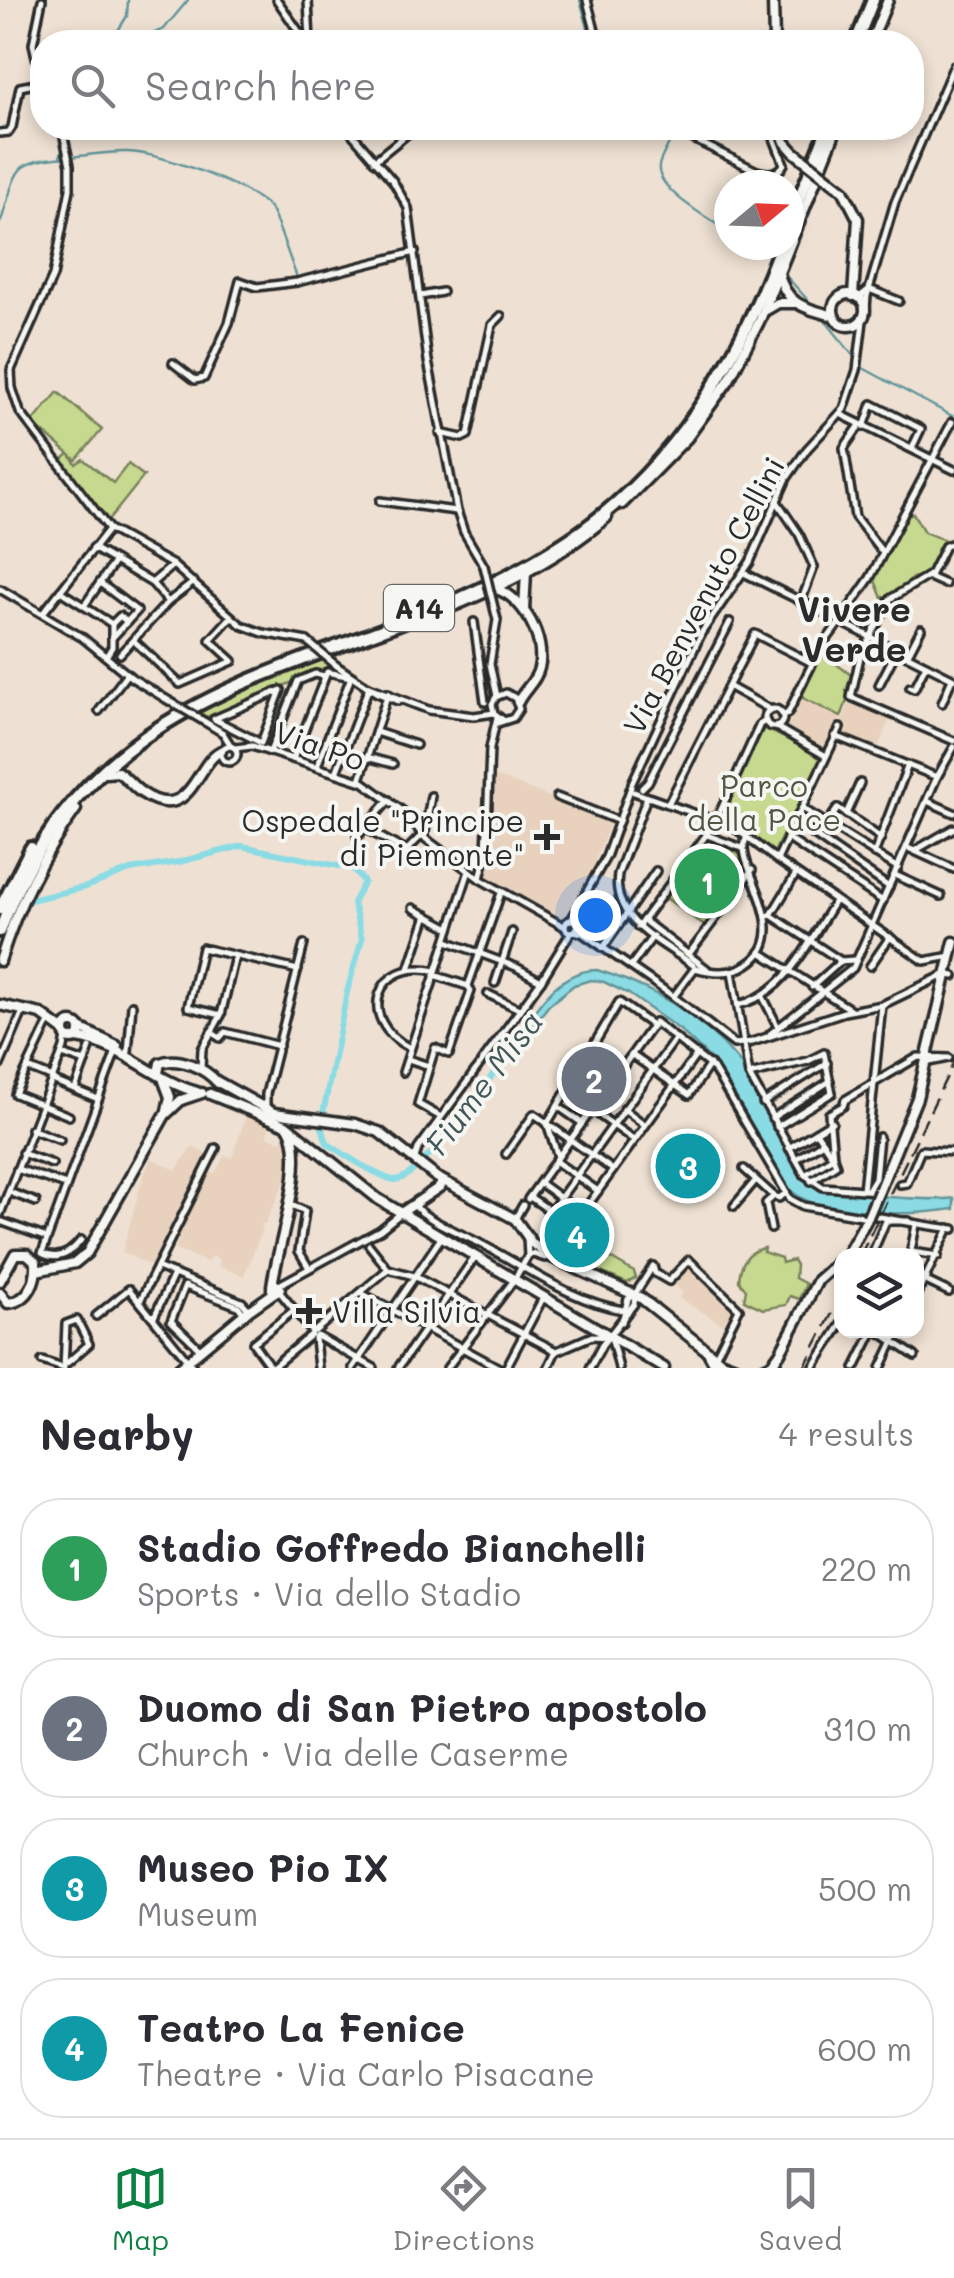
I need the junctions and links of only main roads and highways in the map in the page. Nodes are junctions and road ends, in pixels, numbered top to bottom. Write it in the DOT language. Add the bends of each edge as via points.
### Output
graph roads {
  1 [pos="773,0"];
  2 [pos="876,0"];
  3 [pos="888,0"];
  4 [pos="774,30"];
  5 [pos="864,30"];
  6 [pos="876,30"];
  7 [pos="784,140"];
  8 [pos="820,140"];
  9 [pos="820,140"];
  10 [pos="831,140"];
  11 [pos="804,175"];
  12 [pos="804,183"];
  13 [pos="773,260"];
  14 [pos="771,268"];
  15 [pos="784,290"];
  16 [pos="771,293"];
  17 [pos="851,297"];
  18 [pos="778,302"];
  19 [pos="796,304"];
  20 [pos="763,312"];
  21 [pos="833,312"];
  22 [pos="526,572"];
  23 [pos="512,580"];
  24 [pos="523,588"];
  25 [pos="496,589"];
  26 [pos="510,594"];
  27 [pos="524,610"];
  28 [pos="336,652"];
  29 [pos="518,697"];
  30 [pos="172,723"];
  31 [pos="228,747"];
  32 [pos="121,764"];
  33 [pos="23,878"];
  34 [pos="0,910"];
  35 [pos="4,929"];
  36 [pos="954,942"];
  37 [pos="952,956"];
  38 [pos="0,961"];
  39 [pos="950,975"];
  40 [pos="0,1006"];
  41 [pos="71,1033"];
  42 [pos="164,1060"];
  43 [pos="160,1075"];
  44 [pos="218,1082"];
  45 [pos="206,1093"];
  46 [pos="165,1115"];
  47 [pos="302,1118"];
  48 [pos="286,1124"];
  49 [pos="312,1144"];
  50 [pos="295,1153"];
  51 [pos="324,1154"];
  52 [pos="436,1177"];
  53 [pos="401,1214"];
  54 [pos="850,1248"];
  55 [pos="36,1266"];
  56 [pos="834,1266"];
  57 [pos="2,1269"];
  58 [pos="2,1299"];
  59 [pos="706,1350"];
  60 [pos="192,1364"];
  61 [pos="769,1367"];
  62 [pos="179,1368"];
  63 [pos="664,1368"];
  64 [pos="717,1368"];
  65 [pos="738,1368"];
  1 -- 4 [label="main road"];
  2 -- 5 [label="highway"];
  3 -- 6 [label="main road"];
  7 -- 17 [label="main road, bridge" via="843,190 858,219"];
  8 -- 11 [label="highway"];
  9 -- 12 [label="highway"];
  10 -- 14 [label="main road"];
  13 -- 14 [label="highway, A14"];
  14 -- 15 [label="main road"];
  14 -- 16 [label="main road"];
  14 -- 33 [label="highway, A14" via="737,348 696,414 595,521 497,582 244,682 169,719 87,786 54,824"];
  15 -- 16 [label="main road"];
  15 -- 19 [label="main road"];
  16 -- 18 [label="main road"];
  16 -- 20 [label="main road"];
  17 -- 21 [label="main road" via="834,301"];
  17 -- 21 [label="main road" via="866,309 859,323 845,324"];
  18 -- 19 [label="main road"];
  18 -- 20 [label="main road"];
  19 -- 21 [label="main road"];
  20 -- 22 [label="main road" via="729,380 646,483 597,526"];
  22 -- 23 [label="main road"];
  22 -- 24 [label="main road"];
  23 -- 24 [label="main road"];
  23 -- 25 [label="main road"];
  23 -- 26 [label="main road"];
  24 -- 27 [label="main road"];
  25 -- 26 [label="main road"];
  25 -- 28 [label="main road"];
  26 -- 27 [label="main road"];
  27 -- 29 [label="main road" via="541,658 536,677"];
  30 -- 32 [label="main road"];
  31 -- 32 [label="main road" via="209,759 196,786 168,801 143,794"];
  32 -- 33 [label="main road" via="106,773"];
  33 -- 34 [label="highway, A14"];
  33 -- 35 [label="highway, A14"];
  35 -- 38 [label="main road"];
  36 -- 37 [label="main road"];
  37 -- 39 [label="main road"];
  39 -- 54 [label="main road, bridge" via="913,1112"];
  40 -- 41 [label="main road" via="24,1009"];
  41 -- 42 [label="main road"];
  41 -- 43 [label="main road"];
  42 -- 43 [label="main road"];
  42 -- 44 [label="main road" via="202,1070"];
  43 -- 45 [label="main road"];
  43 -- 46 [label="main road" via="170,1097"];
  44 -- 45 [label="main road" via="218,1090"];
  44 -- 47 [label="main road" via="269,1111"];
  45 -- 46 [label="main road" via="181,1100"];
  45 -- 48 [label="main road"];
  46 -- 55 [label="main road" via="87,1253 75,1263"];
  47 -- 51 [label="main road" via="298,1126"];
  47 -- 52 [label="main road" via="379,1132 414,1153"];
  48 -- 49 [label="main road"];
  48 -- 50 [label="main road"];
  49 -- 50 [label="main road" via="301,1143"];
  49 -- 51 [label="main road"];
  50 -- 60 [label="main road" via="274,1289"];
  51 -- 53 [label="main road"];
  52 -- 53 [label="main road" via="441,1186"];
  52 -- 59 [label="main road" via="516,1217 549,1256 635,1294"];
  53 -- 63 [label="main road"];
  55 -- 57 [label="main road" via="27,1254"];
  55 -- 58 [label="main road" via="22,1301"];
  56 -- 61 [label="main road" via="818,1280"];
  59 -- 64 [label="main road"];
  59 -- 65 [label="main road"];
  60 -- 62 [label="main road"];
}
